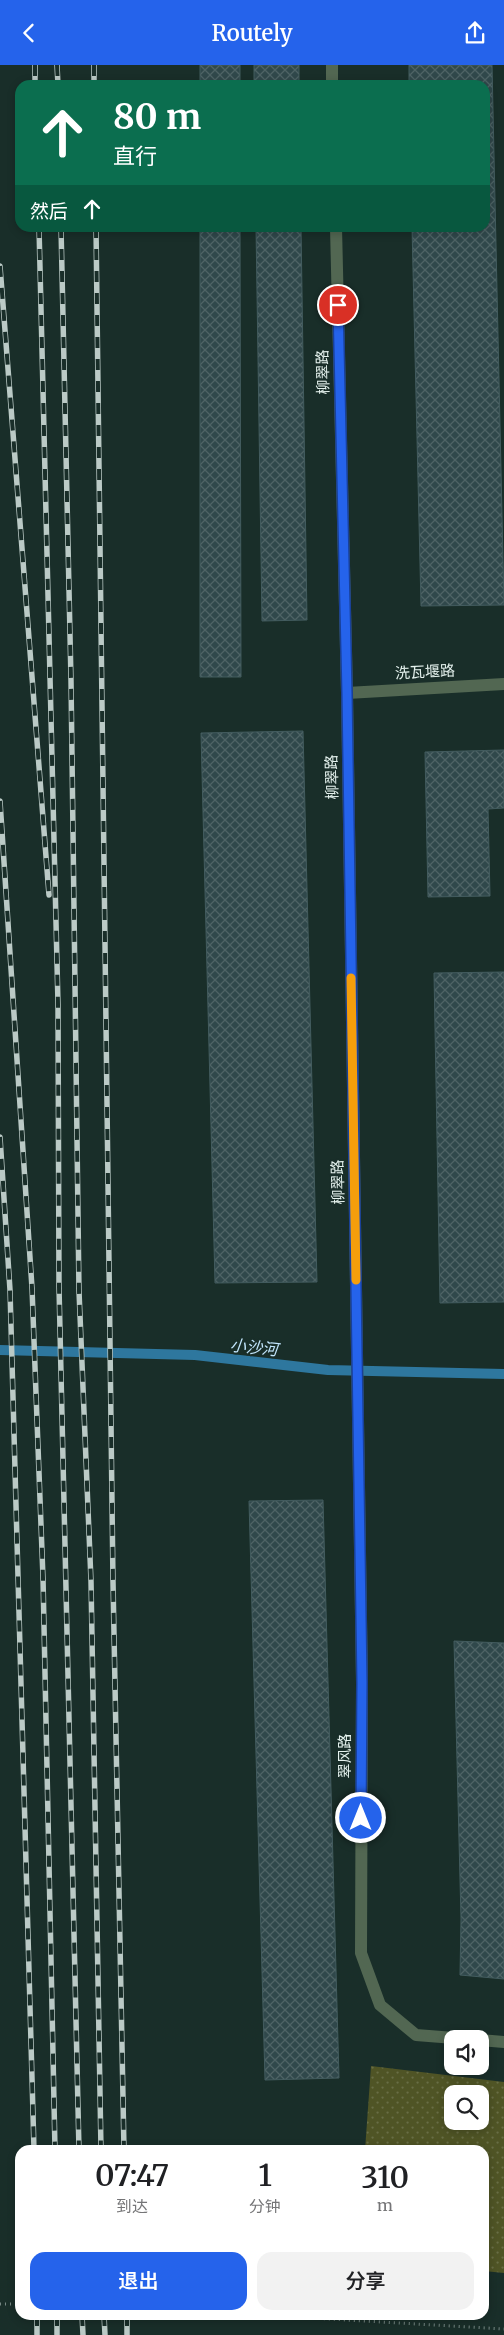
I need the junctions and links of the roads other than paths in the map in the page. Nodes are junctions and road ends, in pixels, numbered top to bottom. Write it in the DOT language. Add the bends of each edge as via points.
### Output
graph roads {
  1 [pos="332,65"];
  2 [pos="332,80"];
  3 [pos="336,232"];
  4 [pos="504,685"];
  5 [pos="347,693"];
  6 [pos="357,1436"];
  7 [pos="444,2037"];
  8 [pos="489,2040"];
  9 [pos="504,2041"];
  1 -- 2 [label="street"];
  3 -- 5 [label="street, 柳翠路"];
  4 -- 5 [label="street, 洗瓦堰路"];
  5 -- 6 [label="street, 柳翠路"];
  6 -- 7 [label="street, 翠风路" via="362,1683 361,1953 380,2005 416,2035"];
  8 -- 9 [label="street"];
}
